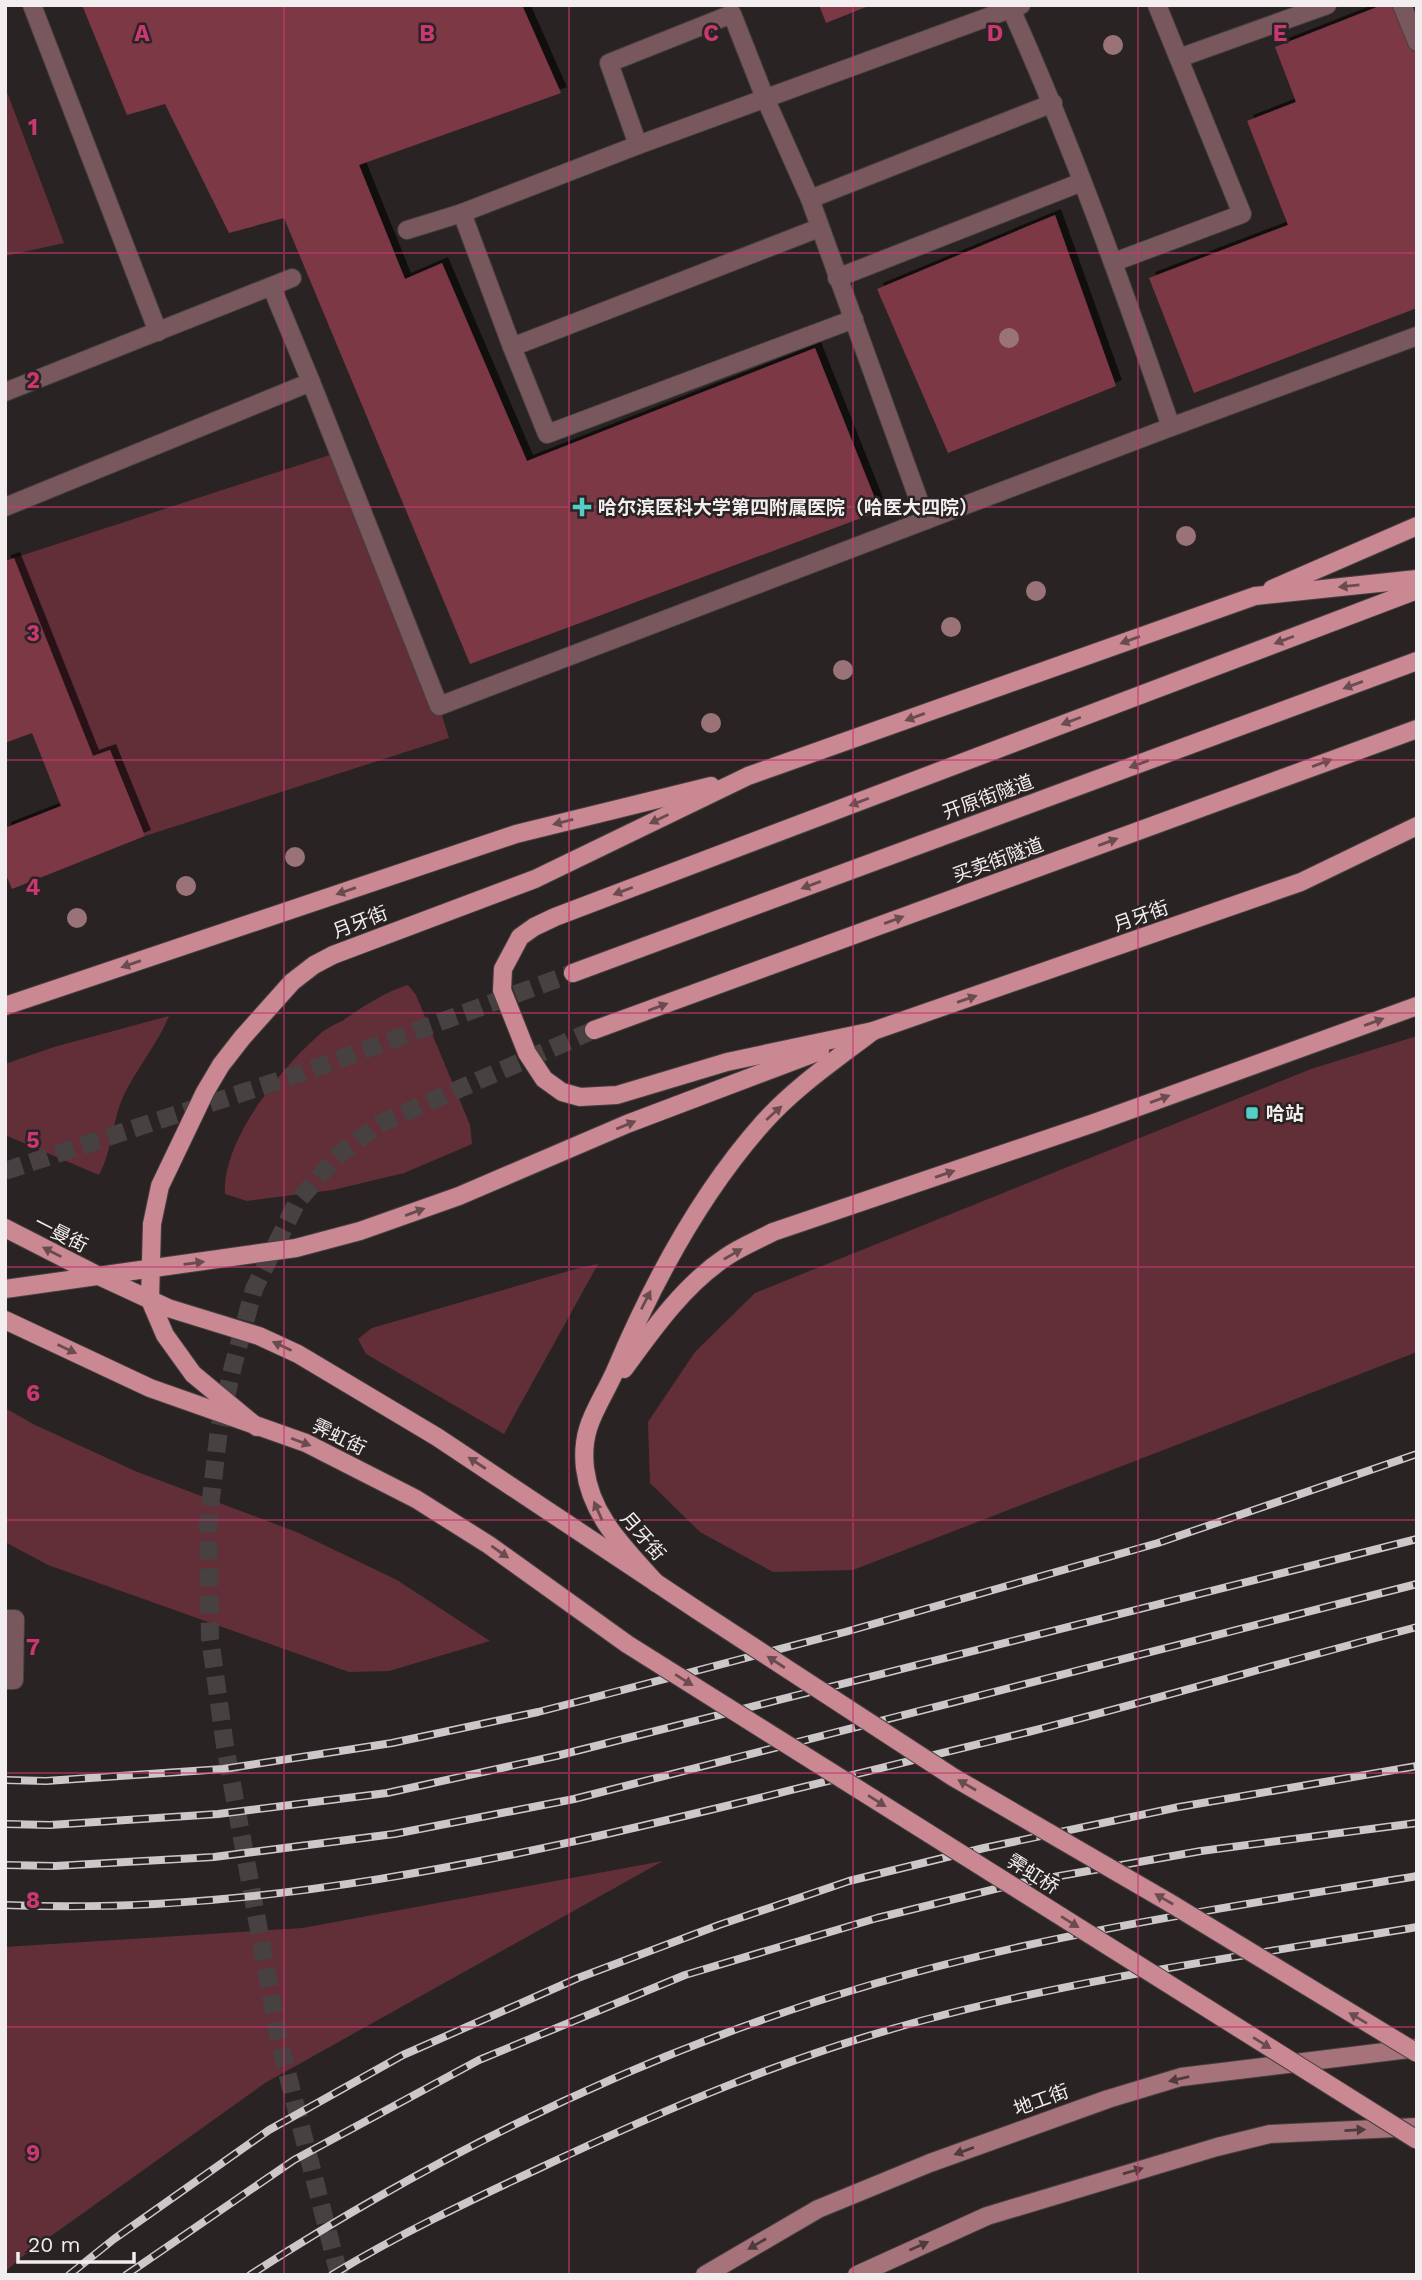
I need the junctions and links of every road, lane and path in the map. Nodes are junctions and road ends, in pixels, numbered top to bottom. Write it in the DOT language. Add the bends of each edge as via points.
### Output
graph roads {
  1 [pos="32,5"];
  2 [pos="1157,5"];
  3 [pos="1327,5"];
  4 [pos="1402,5"];
  5 [pos="1016,7"];
  6 [pos="1417,42"];
  7 [pos="1179,58"];
  8 [pos="765,98"];
  9 [pos="1053,103"];
  10 [pos="638,145"];
  11 [pos="1082,182"];
  12 [pos="810,199"];
  13 [pos="462,213"];
  14 [pos="819,228"];
  15 [pos="407,230"];
  16 [pos="1114,262"];
  17 [pos="292,278"];
  18 [pos="837,278"];
  19 [pos="271,288"];
  20 [pos="854,319"];
  21 [pos="158,332"];
  22 [pos="1417,336"];
  23 [pos="512,346"];
  24 [pos="311,382"];
  25 [pos="5,392"];
  26 [pos="1171,426"];
  27 [pos="5,507"];
  28 [pos="926,520"];
  29 [pos="1417,526"];
  30 [pos="1417,579"];
  31 [pos="1417,590"];
  32 [pos="1255,596"];
  33 [pos="1417,661"];
  34 [pos="1417,729"];
  35 [pos="748,776"];
  36 [pos="1417,826"];
  37 [pos="573,972"];
  38 [pos="5,1006"];
  39 [pos="1417,1006"];
  40 [pos="594,1030"];
  41 [pos="873,1031"];
  42 [pos="5,1228"];
  43 [pos="151,1269"];
  44 [pos="99,1276"];
  45 [pos="5,1289"];
  46 [pos="150,1300"];
  47 [pos="5,1320"];
  48 [pos="605,1394"];
  49 [pos="257,1427"];
  50 [pos="656,1583"];
  51 [pos="5,1619"];
  52 [pos="626,1644"];
  53 [pos="5,1680"];
  54 [pos="1417,2051"];
  55 [pos="1417,2127"];
  56 [pos="1417,2140"];
  57 [pos="705,2275"];
  58 [pos="856,2275"];
  1 -- 21 [label="lane"];
  2 -- 7 [label="lane"];
  3 -- 7 [label="lane"];
  4 -- 6 [label="lane"];
  5 -- 8 [label="lane"];
  5 -- 9 [label="lane"];
  7 -- 16 [label="lane" via="1242,214"];
  8 -- 10 [label="lane"];
  8 -- 10 [label="lane" via="732,15 608,63"];
  8 -- 12 [label="lane"];
  9 -- 11 [label="lane"];
  9 -- 12 [label="lane"];
  10 -- 13 [label="lane"];
  11 -- 16 [label="lane"];
  11 -- 18 [label="lane"];
  12 -- 14 [label="lane"];
  13 -- 15 [label="lane"];
  13 -- 23 [label="lane"];
  14 -- 18 [label="lane"];
  14 -- 23 [label="lane"];
  16 -- 26 [label="lane"];
  17 -- 19 [label="lane"];
  18 -- 20 [label="lane"];
  19 -- 21 [label="lane"];
  19 -- 24 [label="lane"];
  20 -- 23 [label="lane" via="547,434"];
  20 -- 28 [label="lane"];
  21 -- 25 [label="lane"];
  22 -- 26 [label="lane"];
  24 -- 27 [label="lane"];
  24 -- 28 [label="lane" via="439,706"];
  26 -- 28 [label="lane"];
  29 -- 32 [label="main road, 月牙街"];
  30 -- 32 [label="main road, 月牙街, one-way"];
  31 -- 41 [label="main road, one-way" via="555,917 520,937 503,969 502,990 527,1053 544,1079 562,1092 580,1097 617,1095 727,1062"];
  32 -- 35 [label="main road, 月牙街, one-way"];
  33 -- 37 [label="main road, 开原街隧道, one-way"];
  40 -- 34 [label="main road, 买卖街隧道, one-way"];
  35 -- 38 [label="main road, 月牙街, one-way" via="516,834"];
  35 -- 43 [label="main road, 月牙街, one-way" via="535,879 333,955 292,982 242,1038 205,1092 160,1186 152,1224"];
  41 -- 36 [label="main road, 月牙街, one-way" via="1301,882"];
  48 -- 39 [label="main road, one-way" via="688,1289 725,1257 774,1232"];
  43 -- 41 [label="main road, 月牙街, one-way" via="296,1248 360,1231"];
  48 -- 41 [label="main road, 月牙街, one-way" via="643,1305 720,1178 763,1123"];
  44 -- 42 [label="main road, 一曼街, one-way"];
  43 -- 44 [label="main road, 月牙街"];
  43 -- 46 [label="main road, 月牙街"];
  44 -- 45 [label="main road, 月牙街"];
  44 -- 46 [label="main road"];
  46 -- 49 [label="main road, 月牙街" via="166,1335 194,1374"];
  50 -- 46 [label="main road, one-way" via="447,1444 299,1354 260,1336"];
  47 -- 49 [label="main road, 霁虹街, one-way" via="150,1388"];
  50 -- 48 [label="main road, 月牙街, one-way" via="602,1521 590,1493 583,1440"];
  49 -- 52 [label="main road, 霁虹街, one-way" via="306,1443 416,1499 489,1545"];
  54 -- 50 [label="main road, one-way, bridge" via="953,1777"];
  51 -- 53 [label="lane" via="15,1619 15,1644 14,1680"];
  52 -- 56 [label="main road, 霁虹桥, one-way, bridge"];
  54 -- 57 [label="main road, 地工街, one-way" via="1181,2077 1108,2099 818,2209"];
  58 -- 55 [label="main road, one-way" via="987,2216 1217,2147 1270,2134"];
}
